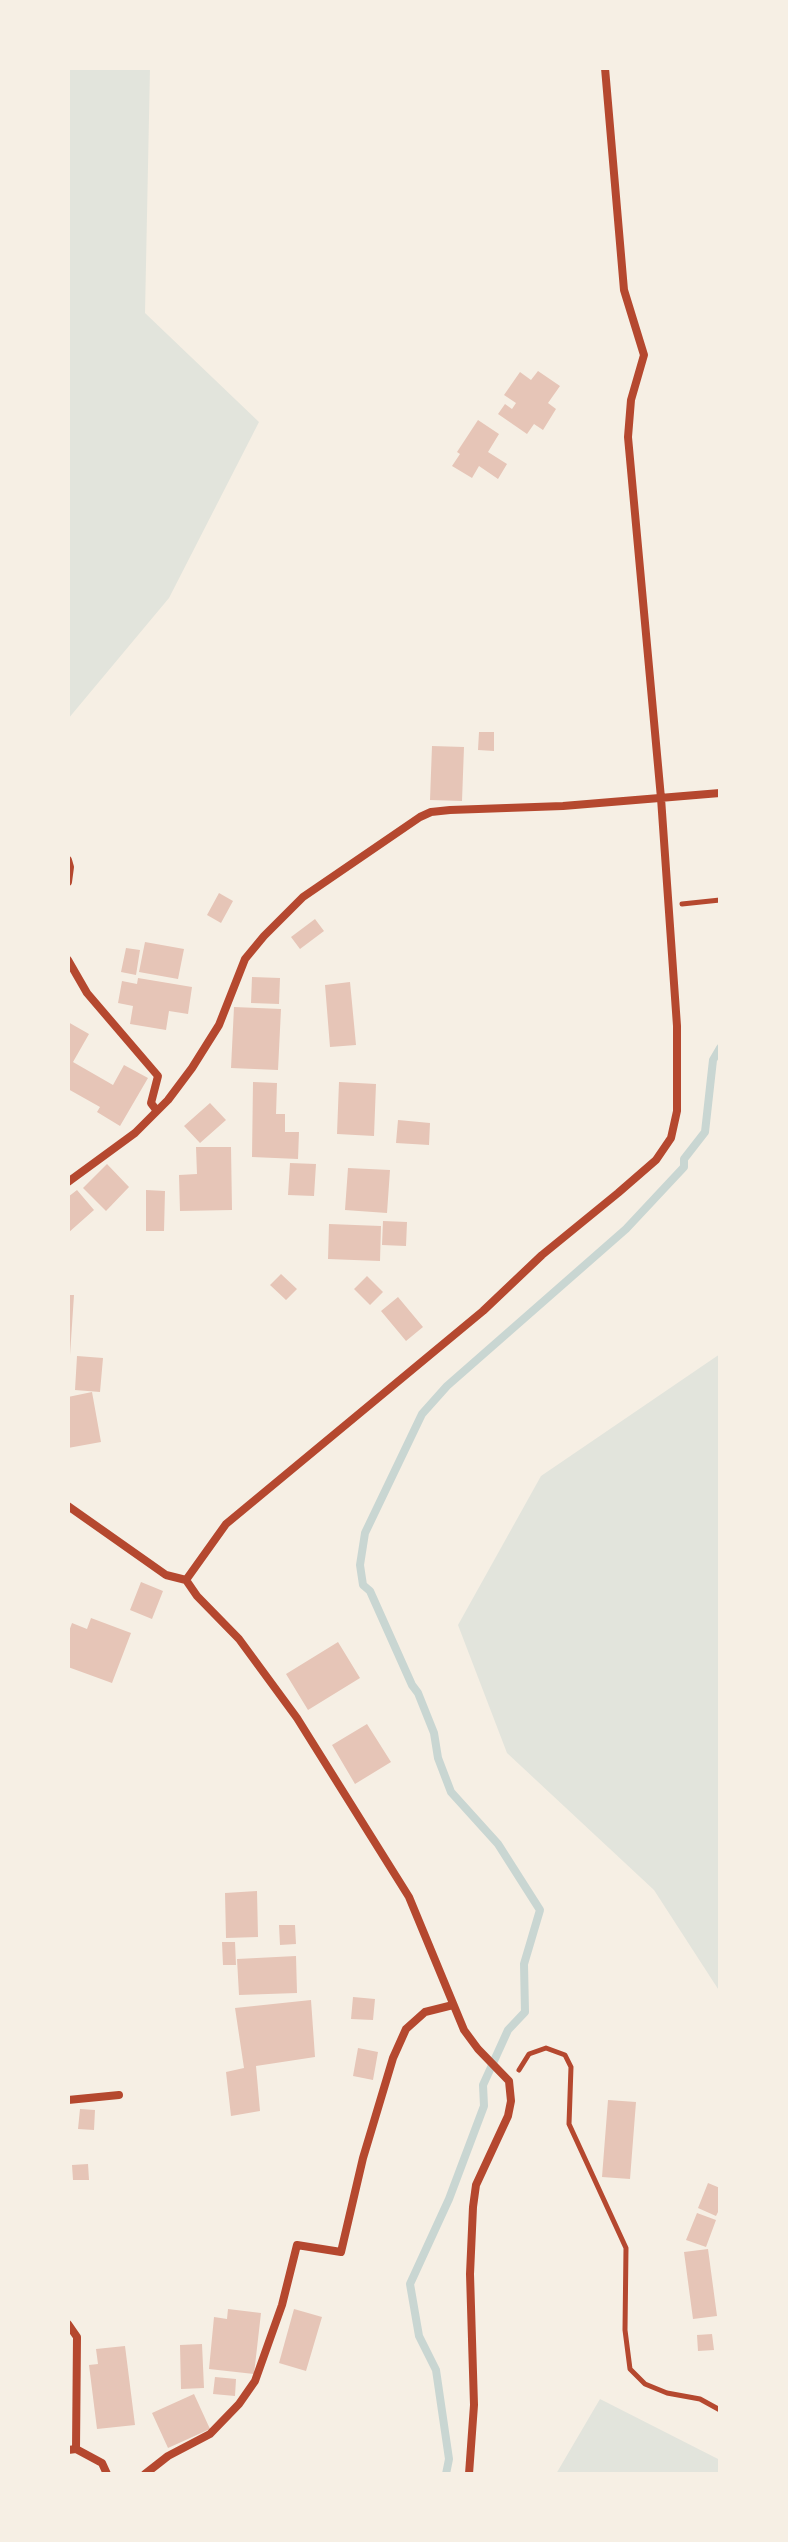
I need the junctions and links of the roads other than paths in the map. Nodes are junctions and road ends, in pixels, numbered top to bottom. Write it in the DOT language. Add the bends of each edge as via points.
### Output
graph roads {
  1 [pos="605,68"];
  2 [pos="720,793"];
  3 [pos="661,798"];
  4 [pos="68,860"];
  5 [pos="68,882"];
  6 [pos="68,960"];
  7 [pos="157,1111"];
  8 [pos="68,1182"];
  9 [pos="68,1506"];
  10 [pos="186,1580"];
  11 [pos="453,2005"];
  12 [pos="119,2095"];
  13 [pos="68,2100"];
  14 [pos="68,2324"];
  15 [pos="72,2450"];
  16 [pos="107,2474"];
  17 [pos="145,2474"];
  18 [pos="469,2474"];
  1 -- 3 [label="street" via="624,290 644,355 631,400 628,437"];
  2 -- 3 [label="street"];
  3 -- 7 [label="street" via="450,810 420,817 303,897 264,936 245,959 219,1025"];
  3 -- 10 [label="street" via="678,1065 671,1138 656,1160 471,1321 226,1524"];
  4 -- 5 [label="street"];
  6 -- 7 [label="street" via="87,993 158,1076 151,1103"];
  7 -- 8 [label="street"];
  9 -- 10 [label="street" via="166,1575"];
  10 -- 11 [label="street" via="239,1639 350,1802 409,1897"];
  11 -- 17 [label="street" via="425,2012 406,2029 363,2158 341,2252 297,2245 255,2381 210,2434"];
  11 -- 18 [label="street" via="464,2030 506,2078 511,2101 476,2185 473,2207"];
  12 -- 13 [label="street"];
  14 -- 15 [label="street" via="77,2337"];
  15 -- 16 [label="street" via="102,2463"];
}
